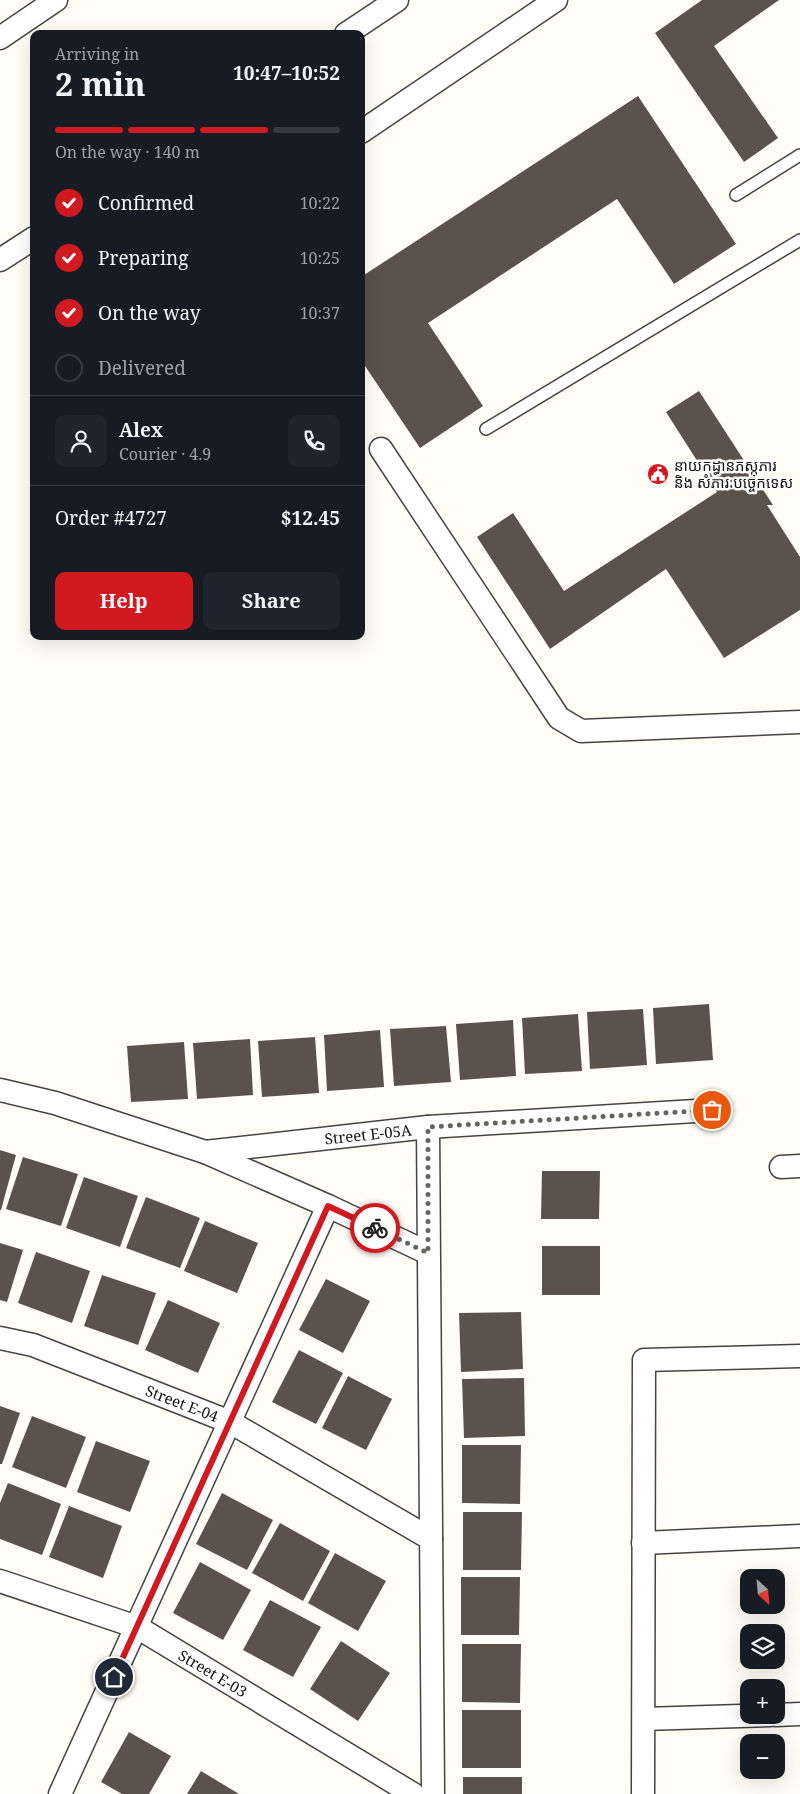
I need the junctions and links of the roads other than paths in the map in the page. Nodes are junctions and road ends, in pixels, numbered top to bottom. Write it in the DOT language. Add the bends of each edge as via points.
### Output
graph roads {
  1 [pos="56,0"];
  2 [pos="397,0"];
  3 [pos="556,0"];
  4 [pos="352,30"];
  5 [pos="0,38"];
  6 [pos="365,129"];
  7 [pos="800,155"];
  8 [pos="736,195"];
  9 [pos="800,240"];
  10 [pos="30,241"];
  11 [pos="0,260"];
  12 [pos="486,429"];
  13 [pos="380,449"];
  14 [pos="800,722"];
  15 [pos="0,1090"];
  16 [pos="712,1110"];
  17 [pos="428,1127"];
  18 [pos="205,1152"];
  19 [pos="328,1206"];
  20 [pos="428,1253"];
  21 [pos="0,1338"];
  22 [pos="800,1356"];
  23 [pos="230,1422"];
  24 [pos="800,1536"];
  25 [pos="430,1538"];
  26 [pos="644,1543"];
  27 [pos="0,1581"];
  28 [pos="137,1627"];
  29 [pos="800,1714"];
  30 [pos="785,1715"];
  31 [pos="740,1716"];
  32 [pos="644,1719"];
  33 [pos="60,1794"];
  34 [pos="413,1794"];
  35 [pos="433,1794"];
  36 [pos="643,1794"];
  1 -- 5 [label="street"];
  2 -- 4 [label="street"];
  3 -- 6 [label="street"];
  7 -- 8 [label="lane"];
  9 -- 12 [label="lane"];
  10 -- 11 [label="street"];
  13 -- 14 [label="street" via="559,718 581,731"];
  15 -- 18 [label="street, Street E-05A" via="55,1103"];
  16 -- 17 [label="street, Street E-05A"];
  17 -- 18 [label="street, Street E-05A"];
  17 -- 20 [label="street"];
  18 -- 19 [label="street, Street E-05A"];
  19 -- 20 [label="street, Street E-05A"];
  19 -- 23 [label="street"];
  20 -- 25 [label="street"];
  21 -- 23 [label="street, Street E-04" via="33,1345"];
  22 -- 26 [label="street" via="644,1360"];
  23 -- 25 [label="street, Street E-04"];
  23 -- 28 [label="street"];
  24 -- 26 [label="street"];
  25 -- 35 [label="street"];
  26 -- 32 [label="street"];
  27 -- 28 [label="street, Street E-03"];
  28 -- 33 [label="street"];
  28 -- 34 [label="street, Street E-03"];
  29 -- 30 [label="street"];
  31 -- 32 [label="street"];
  32 -- 36 [label="street"];
}
